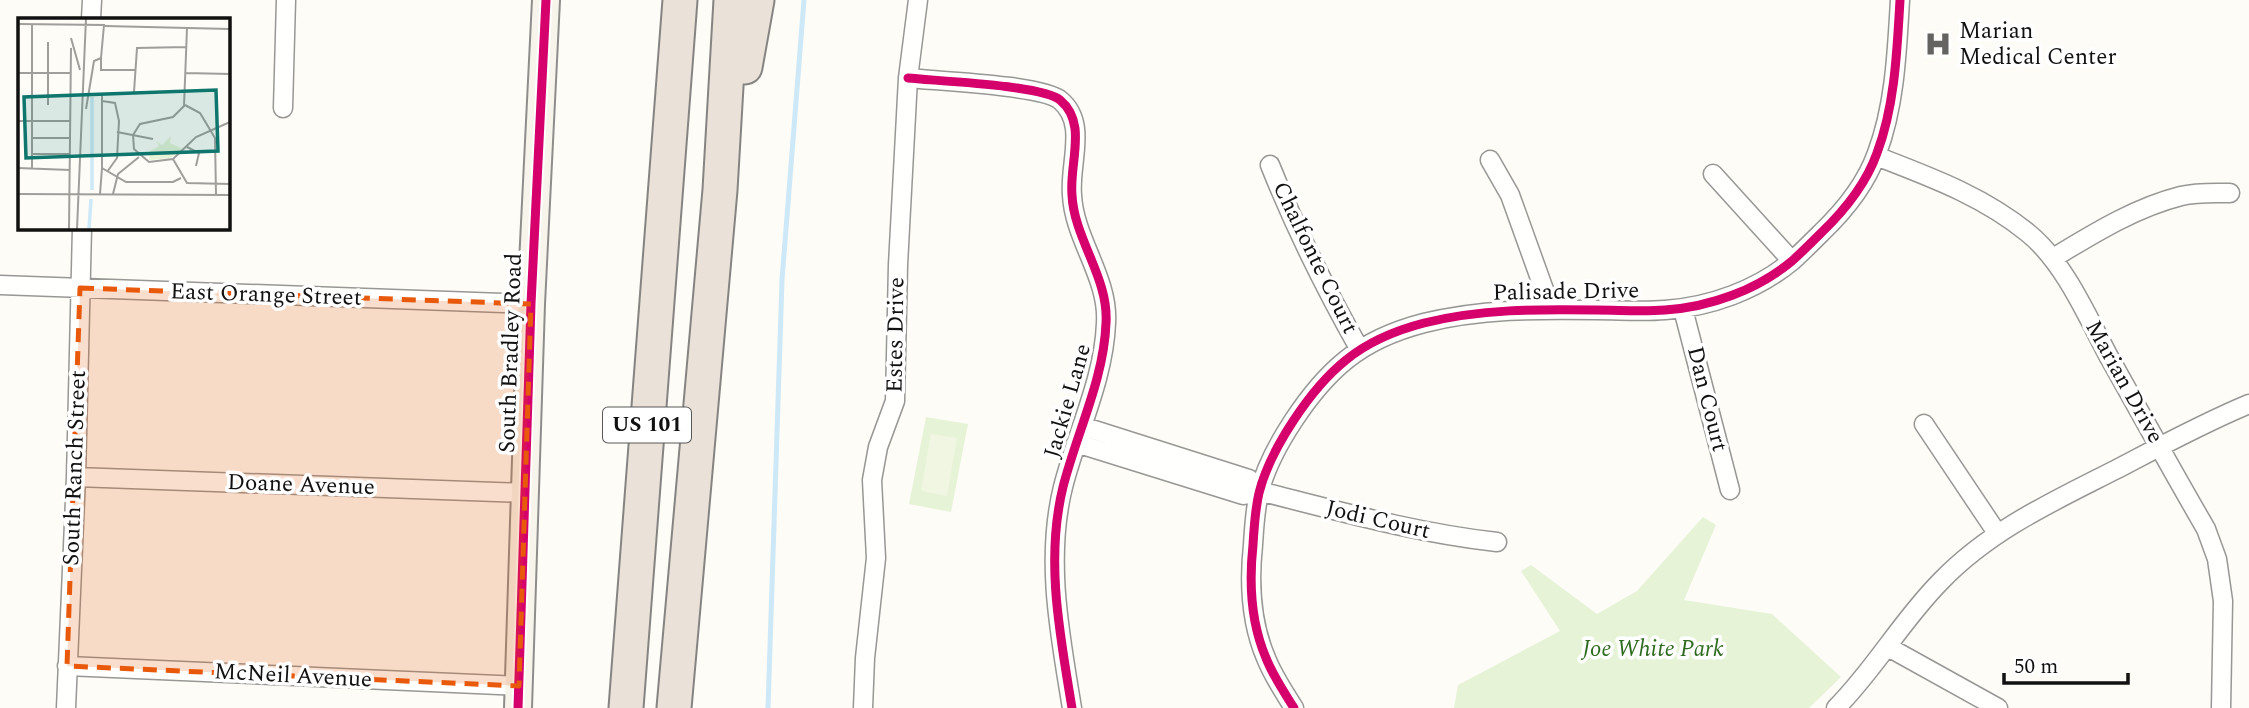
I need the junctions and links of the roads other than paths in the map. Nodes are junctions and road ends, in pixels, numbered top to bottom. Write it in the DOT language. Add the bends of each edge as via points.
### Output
graph roads {
  1 [pos="92,0"];
  2 [pos="286,0"];
  3 [pos="546,0"];
  4 [pos="668,0"];
  5 [pos="680,0"];
  6 [pos="731,0"];
  7 [pos="757,0"];
  8 [pos="918,0"];
  9 [pos="1900,0"];
  10 [pos="91,18"];
  11 [pos="908,78"];
  12 [pos="283,108"];
  13 [pos="668,142"];
  14 [pos="1877,156"];
  15 [pos="1490,160"];
  16 [pos="1270,165"];
  17 [pos="1713,174"];
  18 [pos="720,190"];
  19 [pos="2230,193"];
  20 [pos="82,229"];
  21 [pos="2053,258"];
  22 [pos="1792,261"];
  23 [pos="0,285"];
  24 [pos="80,288"];
  25 [pos="531,304"];
  26 [pos="1551,309"];
  27 [pos="1684,309"];
  28 [pos="1360,350"];
  29 [pos="2249,404"];
  30 [pos="1924,424"];
  31 [pos="1079,434"];
  32 [pos="2159,447"];
  33 [pos="76,477"];
  34 [pos="1730,490"];
  35 [pos="1259,491"];
  36 [pos="526,493"];
  37 [pos="1997,533"];
  38 [pos="1497,542"];
  39 [pos="1888,647"];
  40 [pos="67,666"];
  41 [pos="519,697"];
  42 [pos="66,708"];
  43 [pos="626,708"];
  44 [pos="674,708"];
  45 [pos="863,708"];
  46 [pos="1072,708"];
  47 [pos="1294,708"];
  48 [pos="1836,708"];
  49 [pos="1998,708"];
  50 [pos="2221,708"];
  1 -- 10 [label="street"];
  2 -- 12 [label="street"];
  3 -- 25 [label="street, South Bradley Road"];
  4 -- 13 [label="highway"];
  5 -- 13 [label="highway, US 101"];
  6 -- 18 [label="highway, US 101"];
  7 -- 18 [label="highway"];
  8 -- 11 [label="street, Estes Drive"];
  9 -- 14 [label="street, Palisade Drive" via="1888,121"];
  11 -- 31 [label="street, Jackie Lane" via="1035,90 1056,97 1073,117 1074,212 1107,319 1104,355"];
  11 -- 45 [label="street, Estes Drive" via="895,401 872,480 876,558"];
  13 -- 43 [label="highway, US 101"];
  14 -- 21 [label="street, Marian Drive" via="1995,208"];
  14 -- 22 [label="street, Palisade Drive" via="1840,215"];
  15 -- 26 [label="street" via="1510,195"];
  16 -- 28 [label="street, Chalfonte Court" via="1331,300"];
  17 -- 22 [label="street"];
  18 -- 44 [label="highway, US 101"];
  19 -- 21 [label="street" via="2181,196 2130,215"];
  20 -- 24 [label="street, South Ranch Street"];
  21 -- 32 [label="street, Marian Drive"];
  22 -- 27 [label="street, Palisade Drive" via="1733,295"];
  23 -- 24 [label="street, East Orange Street"];
  24 -- 25 [label="street, East Orange Street"];
  24 -- 33 [label="street, South Ranch Street"];
  25 -- 36 [label="street, South Bradley Road"];
  26 -- 27 [label="street, Palisade Drive"];
  26 -- 28 [label="street, Palisade Drive" via="1459,316 1392,334"];
  27 -- 34 [label="street, Dan Court"];
  28 -- 35 [label="street, Palisade Drive" via="1333,372 1287,430"];
  29 -- 32 [label="street"];
  30 -- 37 [label="street"];
  31 -- 35 [label="street, Jodi Court" via="1249,479"];
  31 -- 46 [label="street, Jackie Lane" via="1055,536 1059,632"];
  32 -- 37 [label="street"];
  32 -- 50 [label="street, Marian Drive" via="2206,529 2217,559 2223,601"];
  33 -- 36 [label="street, Doane Avenue"];
  33 -- 40 [label="street, South Ranch Street"];
  35 -- 38 [label="street, Jodi Court" via="1453,538"];
  35 -- 47 [label="street, Palisade Drive" via="1250,571 1252,606 1265,656"];
  36 -- 41 [label="street, South Bradley Road"];
  37 -- 39 [label="street" via="1941,580"];
  39 -- 48 [label="street"];
  39 -- 49 [label="street"];
  40 -- 41 [label="street, McNeil Avenue"];
  40 -- 42 [label="street, South Ranch Street"];
}
